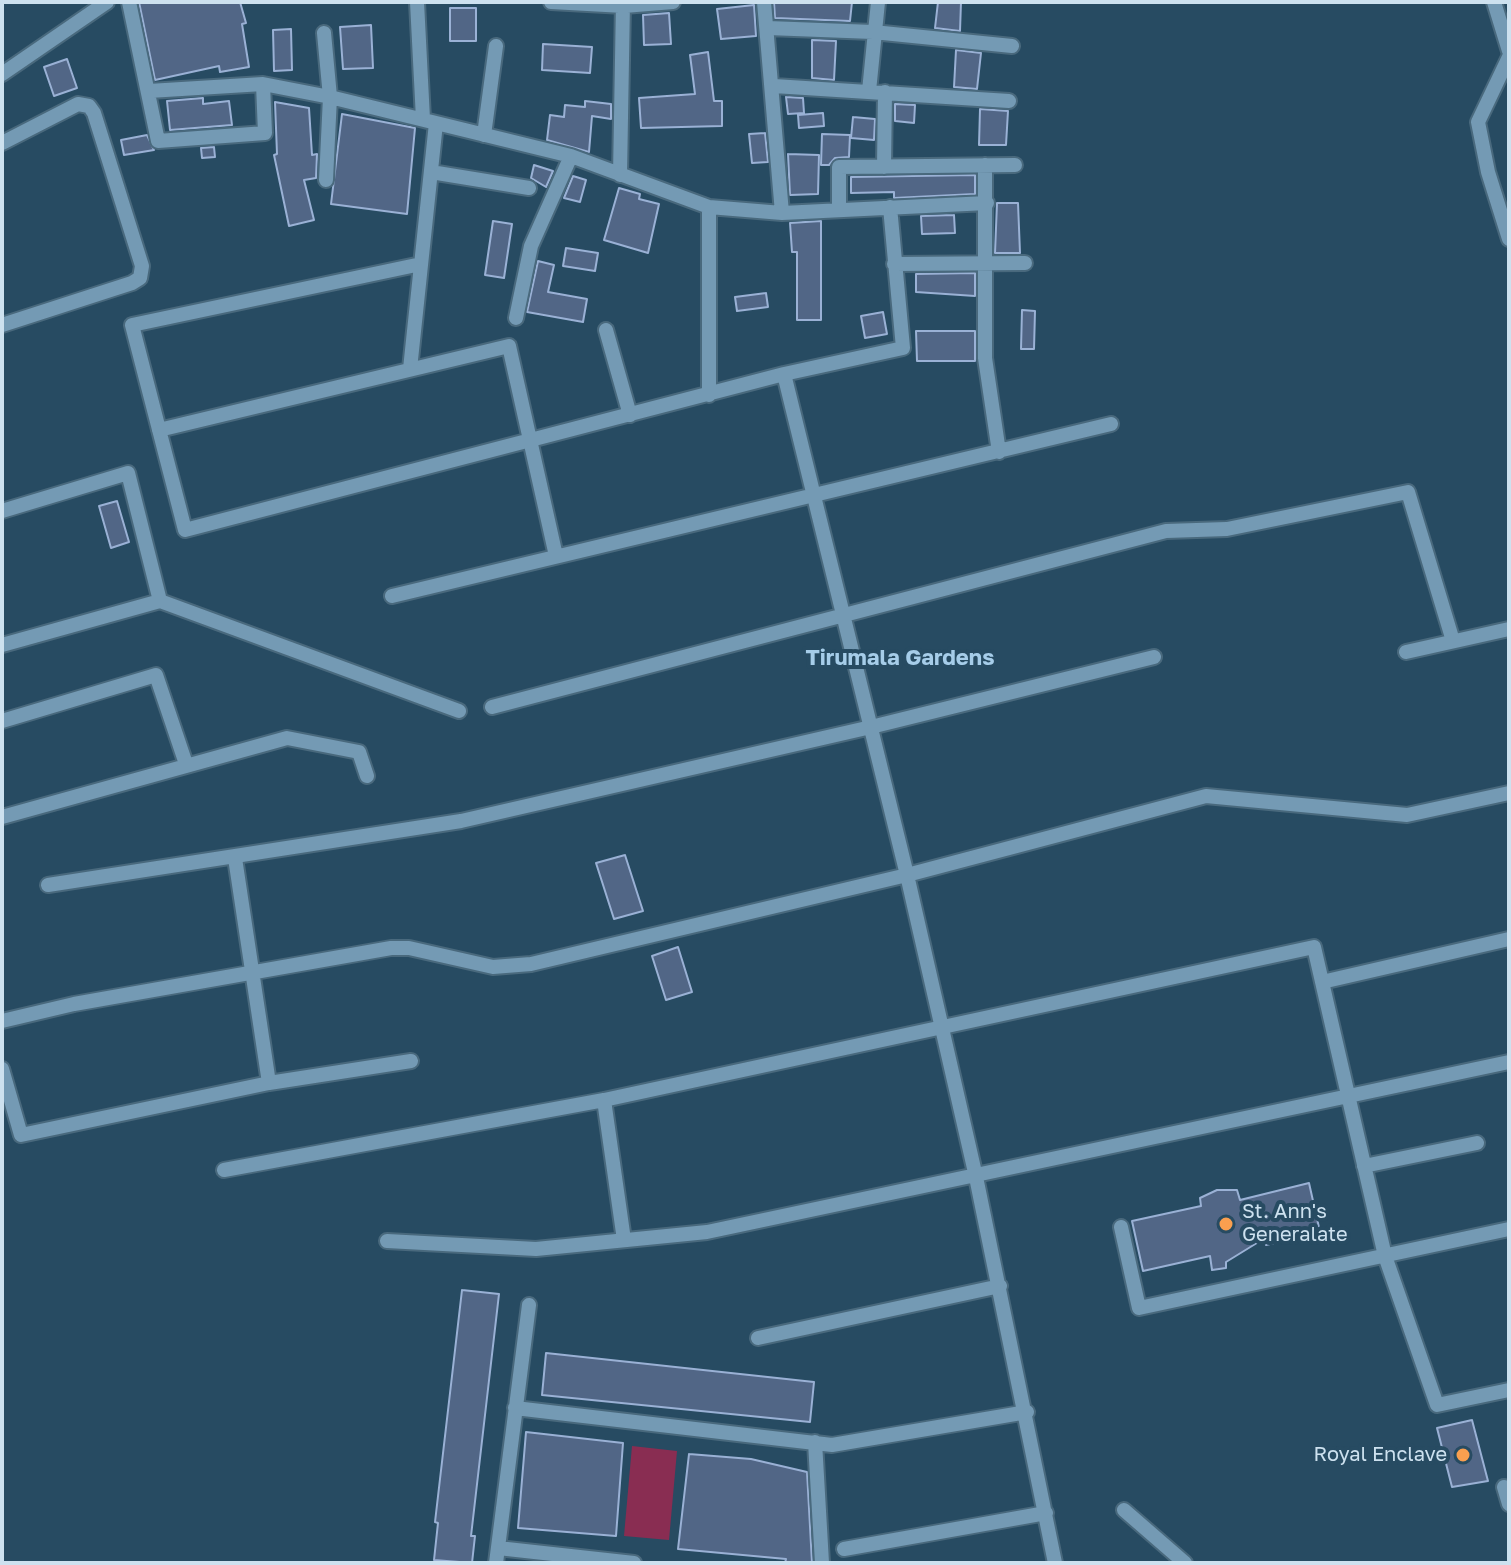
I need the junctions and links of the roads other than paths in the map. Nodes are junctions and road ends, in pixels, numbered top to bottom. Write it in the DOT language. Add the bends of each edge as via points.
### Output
graph roads {
  1 [pos="107,2"];
  2 [pos="129,2"];
  3 [pos="417,2"];
  4 [pos="551,2"];
  5 [pos="673,2"];
  6 [pos="764,2"];
  7 [pos="878,2"];
  8 [pos="1494,2"];
  9 [pos="624,4"];
  10 [pos="768,28"];
  11 [pos="873,32"];
  12 [pos="324,33"];
  13 [pos="496,46"];
  14 [pos="1012,46"];
  15 [pos="1509,54"];
  16 [pos="2,74"];
  17 [pos="263,84"];
  18 [pos="774,86"];
  19 [pos="149,91"];
  20 [pos="869,91"];
  21 [pos="885,92"];
  22 [pos="330,97"];
  23 [pos="1009,101"];
  24 [pos="430,121"];
  25 [pos="484,135"];
  26 [pos="2,143"];
  27 [pos="571,156"];
  28 [pos="985,165"];
  29 [pos="1015,165"];
  30 [pos="884,167"];
  31 [pos="431,172"];
  32 [pos="620,175"];
  33 [pos="326,180"];
  34 [pos="529,188"];
  35 [pos="987,203"];
  36 [pos="709,207"];
  37 [pos="890,207"];
  38 [pos="839,209"];
  39 [pos="782,213"];
  40 [pos="1509,239"];
  41 [pos="1025,263"];
  42 [pos="421,264"];
  43 [pos="894,264"];
  44 [pos="987,264"];
  45 [pos="516,318"];
  46 [pos="2,325"];
  47 [pos="606,330"];
  48 [pos="410,369"];
  49 [pos="784,374"];
  50 [pos="709,395"];
  51 [pos="630,415"];
  52 [pos="1111,424"];
  53 [pos="159,430"];
  54 [pos="528,443"];
  55 [pos="999,452"];
  56 [pos="811,494"];
  57 [pos="2,511"];
  58 [pos="556,556"];
  59 [pos="392,596"];
  60 [pos="160,601"];
  61 [pos="841,615"];
  62 [pos="1509,629"];
  63 [pos="1453,641"];
  64 [pos="2,645"];
  65 [pos="1406,652"];
  66 [pos="1154,657"];
  67 [pos="492,707"];
  68 [pos="459,711"];
  69 [pos="2,721"];
  70 [pos="871,727"];
  71 [pos="186,764"];
  72 [pos="367,776"];
  73 [pos="1509,793"];
  74 [pos="2,817"];
  75 [pos="235,858"];
  76 [pos="907,875"];
  77 [pos="48,885"];
  78 [pos="1509,939"];
  79 [pos="255,972"];
  80 [pos="1322,982"];
  81 [pos="2,1021"];
  82 [pos="941,1025"];
  83 [pos="411,1061"];
  84 [pos="1509,1062"];
  85 [pos="2,1069"];
  86 [pos="269,1083"];
  87 [pos="1348,1097"];
  88 [pos="604,1100"];
  89 [pos="1477,1143"];
  90 [pos="1364,1166"];
  91 [pos="224,1170"];
  92 [pos="976,1177"];
  93 [pos="1121,1227"];
  94 [pos="1509,1229"];
  95 [pos="624,1240"];
  96 [pos="387,1241"];
  97 [pos="1385,1256"];
  98 [pos="1000,1286"];
  99 [pos="529,1305"];
  100 [pos="758,1338"];
  101 [pos="1509,1390"];
  102 [pos="515,1408"];
  103 [pos="1027,1412"];
  104 [pos="815,1442"];
  105 [pos="1504,1487"];
  106 [pos="1509,1504"];
  107 [pos="1124,1510"];
  108 [pos="1046,1513"];
  109 [pos="844,1549"];
  110 [pos="497,1556"];
  111 [pos="634,1563"];
  112 [pos="822,1563"];
  113 [pos="1055,1563"];
  114 [pos="1185,1563"];
  1 -- 16 [label="street"];
  2 -- 19 [label="street"];
  3 -- 24 [label="street"];
  4 -- 9 [label="street"];
  5 -- 9 [label="street"];
  6 -- 10 [label="street"];
  7 -- 11 [label="street"];
  8 -- 15 [label="street"];
  9 -- 32 [label="street"];
  10 -- 11 [label="street"];
  10 -- 18 [label="street"];
  11 -- 14 [label="street"];
  11 -- 20 [label="street"];
  12 -- 22 [label="street"];
  13 -- 25 [label="street"];
  15 -- 40 [label="street" via="1478,122"];
  17 -- 19 [label="street"];
  17 -- 19 [label="street" via="265,133 158,141"];
  17 -- 22 [label="street"];
  18 -- 20 [label="street"];
  18 -- 39 [label="street"];
  20 -- 21 [label="street"];
  21 -- 23 [label="street"];
  21 -- 30 [label="street"];
  22 -- 24 [label="street"];
  22 -- 33 [label="street"];
  24 -- 25 [label="street"];
  24 -- 31 [label="street"];
  25 -- 27 [label="street"];
  26 -- 46 [label="street" via="78,104 89,106 142,266 140,278 132,283"];
  27 -- 32 [label="street"];
  27 -- 45 [label="street" via="531,246"];
  28 -- 29 [label="street"];
  28 -- 30 [label="street"];
  28 -- 35 [label="street"];
  30 -- 38 [label="street" via="839,167"];
  31 -- 34 [label="street"];
  31 -- 42 [label="street"];
  32 -- 36 [label="street"];
  35 -- 37 [label="street"];
  35 -- 44 [label="street"];
  36 -- 39 [label="street"];
  36 -- 50 [label="street"];
  37 -- 38 [label="street"];
  37 -- 43 [label="street"];
  38 -- 39 [label="street"];
  41 -- 44 [label="street"];
  42 -- 48 [label="street"];
  42 -- 53 [label="street" via="132,325"];
  43 -- 44 [label="street"];
  43 -- 49 [label="street" via="903,348"];
  44 -- 55 [label="street" via="985,358"];
  47 -- 51 [label="street"];
  48 -- 53 [label="street"];
  48 -- 54 [label="street" via="509,346"];
  49 -- 50 [label="street"];
  49 -- 56 [label="street"];
  50 -- 51 [label="street"];
  51 -- 54 [label="street"];
  52 -- 55 [label="street"];
  53 -- 54 [label="street" via="185,530"];
  54 -- 58 [label="street"];
  55 -- 56 [label="street"];
  56 -- 58 [label="street"];
  56 -- 61 [label="street"];
  57 -- 60 [label="street" via="128,473"];
  58 -- 59 [label="street"];
  60 -- 64 [label="street"];
  60 -- 68 [label="street"];
  61 -- 63 [label="street" via="1166,531 1227,529 1408,492"];
  61 -- 67 [label="street"];
  61 -- 70 [label="street"];
  62 -- 63 [label="street"];
  63 -- 65 [label="street"];
  66 -- 70 [label="street"];
  69 -- 71 [label="street" via="156,675"];
  70 -- 75 [label="street" via="461,821"];
  70 -- 76 [label="street"];
  71 -- 72 [label="street" via="287,738 359,752"];
  71 -- 74 [label="street"];
  73 -- 76 [label="street" via="1407,815 1206,796"];
  75 -- 77 [label="street"];
  75 -- 79 [label="street"];
  76 -- 79 [label="street" via="531,964 493,967 391,948"];
  76 -- 82 [label="street"];
  78 -- 80 [label="street"];
  79 -- 81 [label="street"];
  79 -- 86 [label="street"];
  80 -- 82 [label="street" via="1314,947"];
  80 -- 87 [label="street"];
  82 -- 88 [label="street"];
  82 -- 92 [label="street"];
  83 -- 86 [label="street"];
  84 -- 87 [label="street"];
  85 -- 86 [label="street" via="21,1135"];
  87 -- 90 [label="street"];
  87 -- 92 [label="street"];
  88 -- 91 [label="street"];
  88 -- 95 [label="street"];
  89 -- 90 [label="street"];
  90 -- 97 [label="street"];
  92 -- 95 [label="street" via="707,1232"];
  92 -- 98 [label="street"];
  93 -- 97 [label="street" via="1139,1308"];
  94 -- 97 [label="street"];
  95 -- 96 [label="street" via="536,1249"];
  97 -- 101 [label="street" via="1437,1405"];
  98 -- 100 [label="street"];
  98 -- 103 [label="street"];
  99 -- 102 [label="street"];
  102 -- 104 [label="street"];
  102 -- 110 [label="street"];
  103 -- 104 [label="street" via="832,1445"];
  103 -- 108 [label="street"];
  104 -- 112 [label="street"];
  105 -- 106 [label="street"];
  107 -- 114 [label="street"];
  108 -- 109 [label="street"];
  108 -- 113 [label="street"];
  110 -- 111 [label="street"];
}
